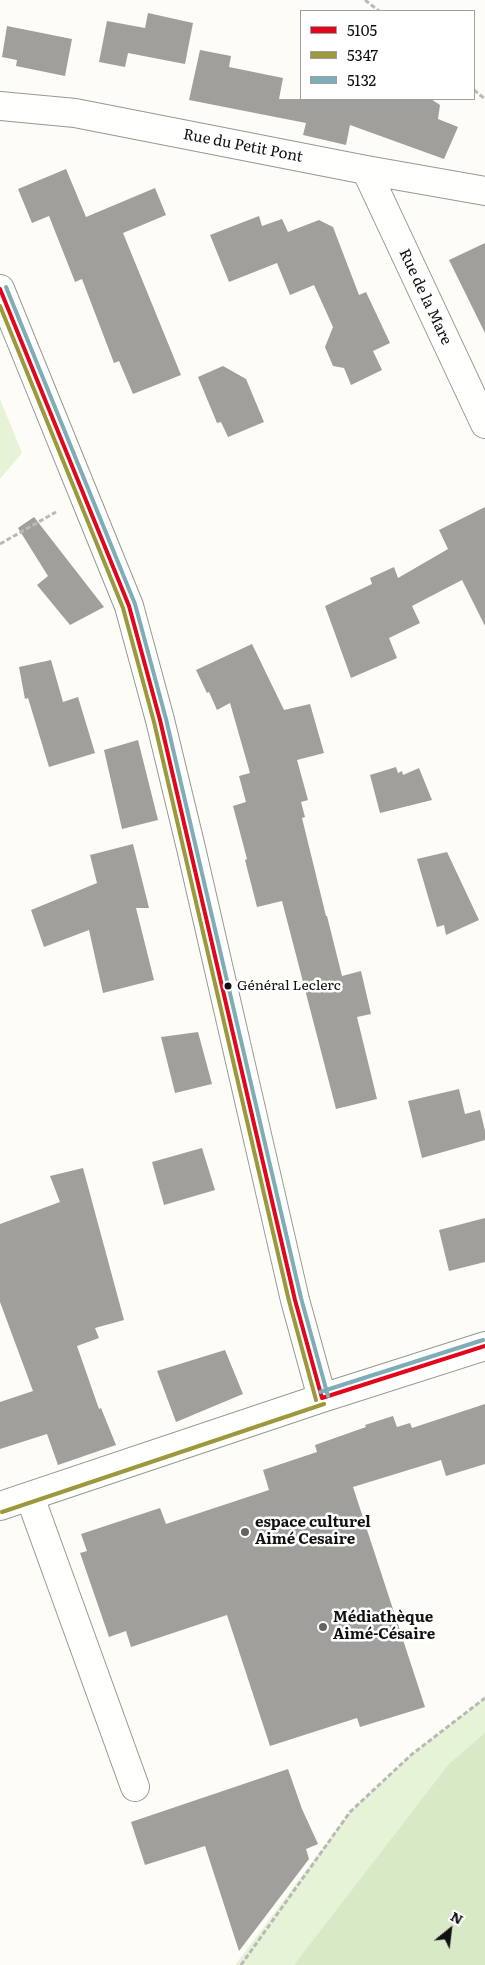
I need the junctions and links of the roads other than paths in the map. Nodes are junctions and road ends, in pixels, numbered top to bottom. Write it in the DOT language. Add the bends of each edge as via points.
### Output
graph roads {
  1 [pos="0,106"];
  2 [pos="366,170"];
  3 [pos="485,191"];
  4 [pos="0,289"];
  5 [pos="485,424"];
  6 [pos="485,1346"];
  7 [pos="322,1398"];
  8 [pos="30,1497"];
  9 [pos="0,1506"];
  10 [pos="136,1787"];
  1 -- 2 [label="street, Rue du Petit Pont" via="75,113"];
  2 -- 3 [label="street, Rue du Petit Pont"];
  2 -- 5 [label="street, Rue de la Mare"];
  4 -- 7 [label="street" via="129,606 160,720 295,1300"];
  6 -- 7 [label="street"];
  7 -- 8 [label="street"];
  8 -- 9 [label="street"];
  8 -- 10 [label="street"];
}
